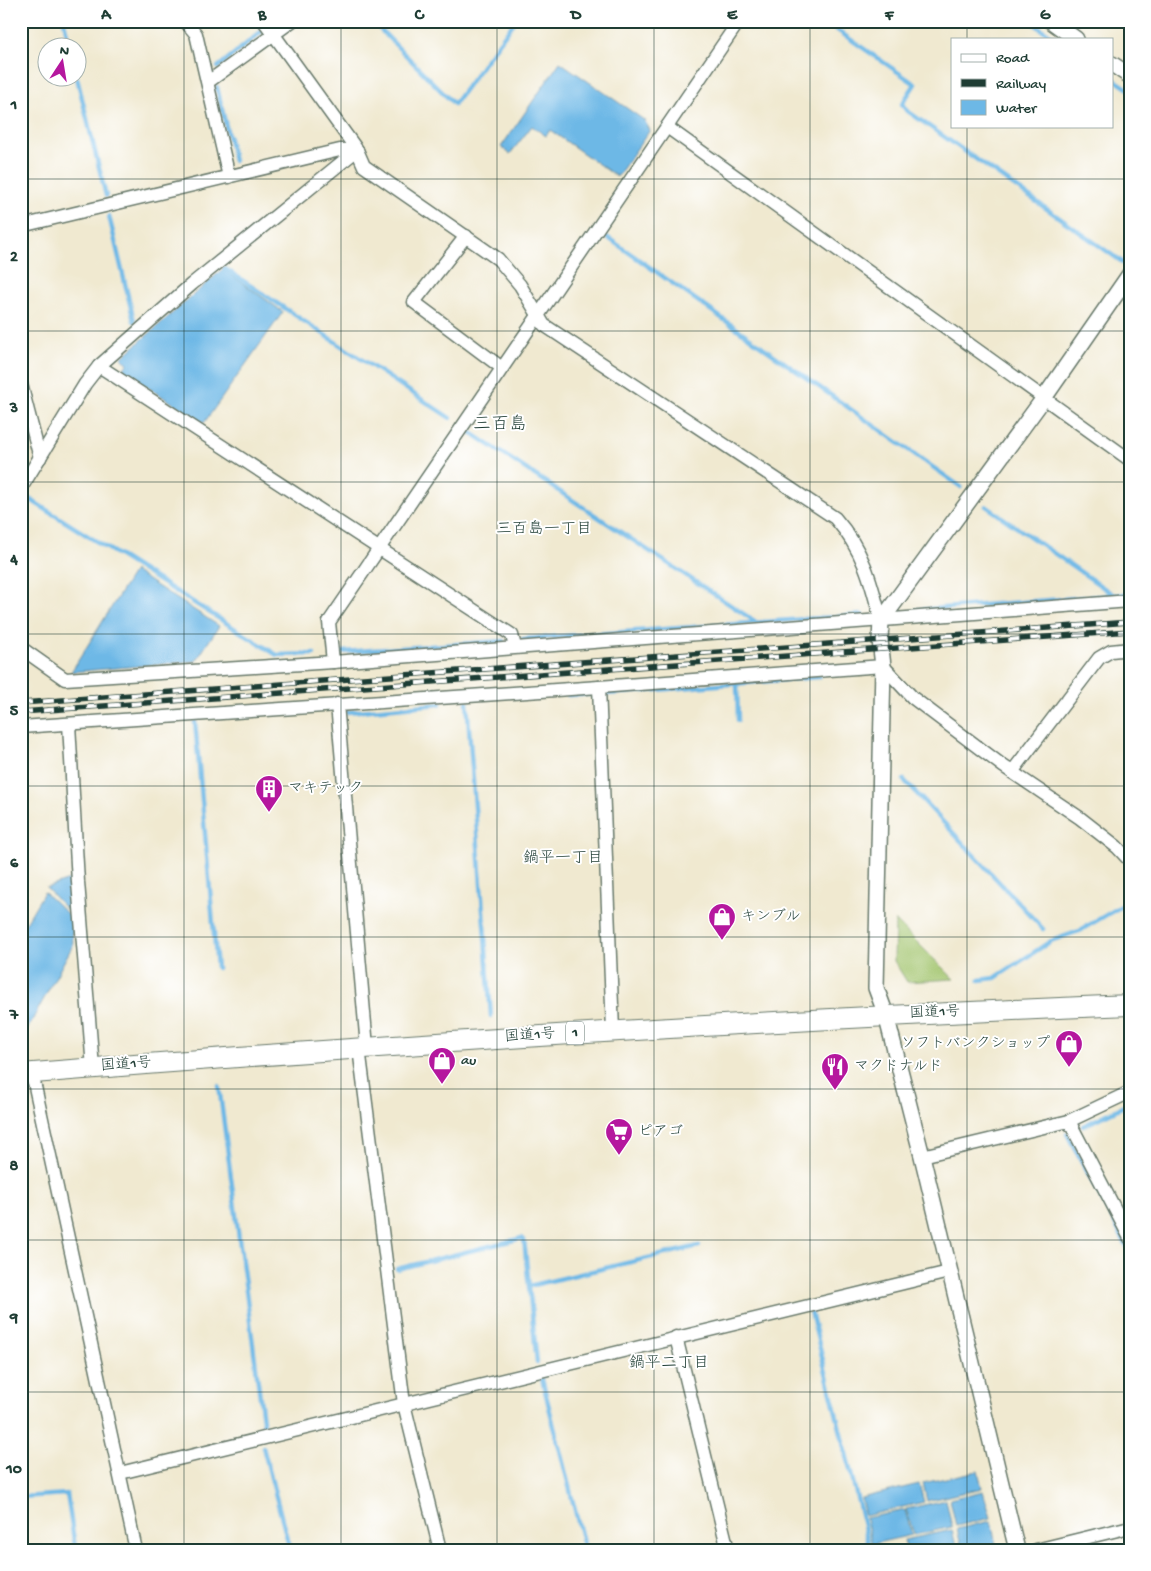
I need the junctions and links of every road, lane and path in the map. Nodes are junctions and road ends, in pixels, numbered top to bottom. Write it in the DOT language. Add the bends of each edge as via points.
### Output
graph roads {
  1 [pos="185,21"];
  2 [pos="264,21"];
  3 [pos="292,21"];
  4 [pos="739,21"];
  5 [pos="1051,21"];
  6 [pos="274,36"];
  7 [pos="1075,38"];
  8 [pos="1114,65"];
  9 [pos="1130,76"];
  10 [pos="208,82"];
  11 [pos="667,127"];
  12 [pos="357,150"];
  13 [pos="229,177"];
  14 [pos="21,226"];
  15 [pos="466,236"];
  16 [pos="1130,274"];
  17 [pos="537,316"];
  18 [pos="99,366"];
  19 [pos="502,368"];
  20 [pos="21,384"];
  21 [pos="1044,398"];
  22 [pos="40,458"];
  23 [pos="1130,460"];
  24 [pos="21,488"];
  25 [pos="380,548"];
  26 [pos="1130,601"];
  27 [pos="880,621"];
  28 [pos="516,647"];
  29 [pos="21,648"];
  30 [pos="1130,649"];
  31 [pos="333,662"];
  32 [pos="883,666"];
  33 [pos="599,687"];
  34 [pos="337,704"];
  35 [pos="69,724"];
  36 [pos="21,726"];
  37 [pos="1012,772"];
  38 [pos="1130,861"];
  39 [pos="1130,1005"];
  40 [pos="886,1015"];
  41 [pos="612,1030"];
  42 [pos="363,1048"];
  43 [pos="93,1068"];
  44 [pos="27,1073"];
  45 [pos="1130,1092"];
  46 [pos="1068,1120"];
  47 [pos="922,1156"];
  48 [pos="1130,1238"];
  49 [pos="949,1272"];
  50 [pos="676,1337"];
  51 [pos="404,1404"];
  52 [pos="120,1473"];
  53 [pos="1130,1527"];
  54 [pos="136,1550"];
  55 [pos="440,1550"];
  56 [pos="728,1550"];
  57 [pos="1018,1550"];
  58 [pos="1036,1550"];
  1 -- 10 [label="street" via="196,34"];
  2 -- 6 [label="street"];
  3 -- 6 [label="street"];
  4 -- 11 [label="street"];
  5 -- 7 [label="street"];
  6 -- 10 [label="street"];
  6 -- 12 [label="street"];
  8 -- 9 [label="street"];
  10 -- 13 [label="street"];
  11 -- 17 [label="street"];
  11 -- 21 [label="street"];
  12 -- 13 [label="street" via="340,150"];
  12 -- 15 [label="street" via="364,166"];
  12 -- 18 [label="street" via="192,284"];
  13 -- 14 [label="street"];
  15 -- 17 [label="street" via="498,259 520,285"];
  15 -- 19 [label="street" via="414,302"];
  16 -- 21 [label="street"];
  17 -- 19 [label="street"];
  17 -- 27 [label="street" via="544,325 835,518 858,548"];
  18 -- 22 [label="street" via="84,384"];
  18 -- 25 [label="street"];
  19 -- 25 [label="street"];
  20 -- 22 [label="street"];
  21 -- 23 [label="street"];
  21 -- 27 [label="street"];
  22 -- 24 [label="street"];
  25 -- 28 [label="street" via="512,635"];
  25 -- 31 [label="street" via="328,622"];
  26 -- 27 [label="street"];
  27 -- 28 [label="street"];
  27 -- 32 [label="street"];
  28 -- 31 [label="street"];
  29 -- 31 [label="street" via="65,679"];
  30 -- 37 [label="street" via="1111,651 1098,658"];
  32 -- 33 [label="street"];
  32 -- 37 [label="street" via="913,698"];
  32 -- 40 [label="street" via="876,988"];
  33 -- 34 [label="street"];
  33 -- 41 [label="street"];
  34 -- 35 [label="street"];
  34 -- 42 [label="street"];
  35 -- 36 [label="street"];
  35 -- 43 [label="street"];
  37 -- 38 [label="street" via="1080,818"];
  39 -- 40 [label="highway, 国道1号 / 1"];
  40 -- 41 [label="highway, 国道1号 / 1"];
  40 -- 47 [label="street"];
  41 -- 42 [label="highway, 国道1号 / 1"];
  42 -- 43 [label="highway, 国道1号 / 1"];
  42 -- 51 [label="street"];
  43 -- 44 [label="highway, 国道1号 / 1"];
  44 -- 52 [label="street"];
  45 -- 46 [label="street"];
  46 -- 47 [label="street"];
  46 -- 48 [label="street"];
  47 -- 49 [label="street"];
  49 -- 50 [label="street"];
  49 -- 57 [label="street"];
  50 -- 51 [label="street"];
  50 -- 56 [label="street"];
  51 -- 52 [label="street"];
  51 -- 55 [label="street"];
  52 -- 54 [label="street"];
  53 -- 58 [label="street"];
}
